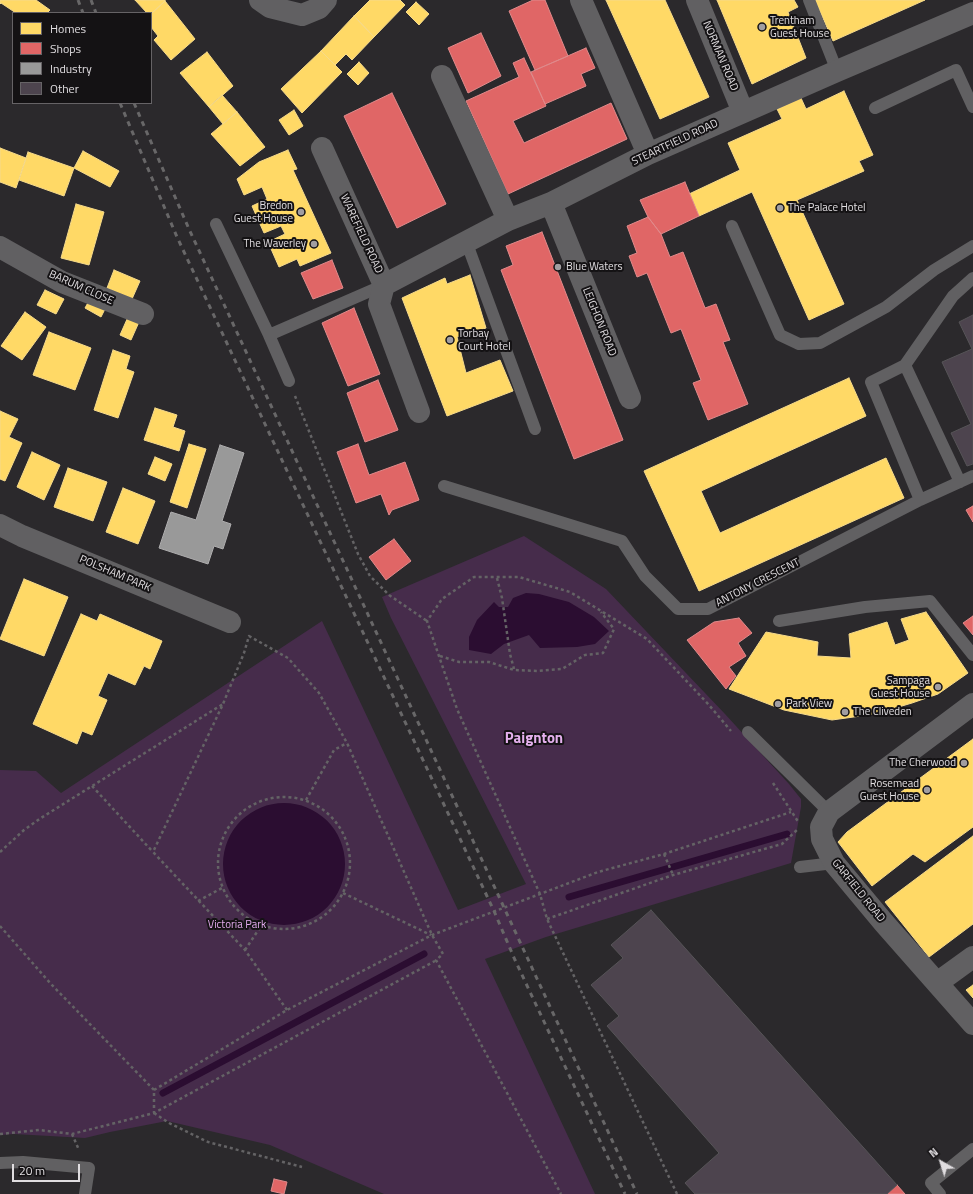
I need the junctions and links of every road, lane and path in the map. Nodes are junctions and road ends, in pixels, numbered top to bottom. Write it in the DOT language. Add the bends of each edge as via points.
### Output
graph roads {
  1 [pos="260,0"];
  2 [pos="326,0"];
  3 [pos="581,0"];
  4 [pos="697,0"];
  5 [pos="809,0"];
  6 [pos="973,13"];
  7 [pos="837,71"];
  8 [pos="442,76"];
  9 [pos="973,107"];
  10 [pos="875,108"];
  11 [pos="743,112"];
  12 [pos="322,148"];
  13 [pos="648,154"];
  14 [pos="551,203"];
  15 [pos="508,220"];
  16 [pos="216,224"];
  17 [pos="732,226"];
  18 [pos="466,241"];
  19 [pos="973,246"];
  20 [pos="0,247"];
  21 [pos="973,278"];
  22 [pos="384,285"];
  23 [pos="143,314"];
  24 [pos="269,335"];
  25 [pos="905,365"];
  26 [pos="289,381"];
  27 [pos="630,398"];
  28 [pos="419,412"];
  29 [pos="535,429"];
  30 [pos="973,476"];
  31 [pos="960,482"];
  32 [pos="444,486"];
  33 [pos="920,500"];
  34 [pos="0,525"];
  35 [pos="496,578"];
  36 [pos="599,610"];
  37 [pos="427,621"];
  38 [pos="778,621"];
  39 [pos="230,622"];
  40 [pos="973,655"];
  41 [pos="439,656"];
  42 [pos="514,670"];
  43 [pos="223,704"];
  44 [pos="973,704"];
  45 [pos="748,732"];
  46 [pos="734,735"];
  47 [pos="347,743"];
  48 [pos="769,777"];
  49 [pos="92,786"];
  50 [pos="306,800"];
  51 [pos="791,812"];
  52 [pos="828,812"];
  53 [pos="0,852"];
  54 [pos="153,852"];
  55 [pos="664,854"];
  56 [pos="834,863"];
  57 [pos="800,868"];
  58 [pos="672,875"];
  59 [pos="222,888"];
  60 [pos="343,893"];
  61 [pos="540,894"];
  62 [pos="198,901"];
  63 [pos="547,920"];
  64 [pos="0,926"];
  65 [pos="261,926"];
  66 [pos="432,935"];
  67 [pos="245,950"];
  68 [pos="973,957"];
  69 [pos="436,960"];
  70 [pos="937,983"];
  71 [pos="287,1010"];
  72 [pos="973,1024"];
  73 [pos="154,1090"];
  74 [pos="154,1114"];
  75 [pos="0,1134"];
  76 [pos="973,1149"];
  77 [pos="0,1163"];
  78 [pos="302,1167"];
  79 [pos="85,1194"];
  80 [pos="561,1194"];
  81 [pos="677,1194"];
  82 [pos="940,1194"];
  1 -- 2 [label="street" via="270,8 302,15 319,8"];
  3 -- 13 [label="street"];
  4 -- 11 [label="street, NORMAN ROAD"];
  5 -- 7 [label="lane"];
  6 -- 7 [label="street, STEARTFIELD ROAD"];
  7 -- 11 [label="street, STEARTFIELD ROAD"];
  8 -- 15 [label="street"];
  9 -- 10 [label="lane" via="956,70"];
  11 -- 13 [label="street, STEARTFIELD ROAD"];
  12 -- 22 [label="street, WAREFIELD ROAD"];
  13 -- 14 [label="street, STEARTFIELD ROAD"];
  14 -- 15 [label="street, STEARTFIELD ROAD"];
  14 -- 27 [label="street, LEIGHON ROAD"];
  15 -- 18 [label="street, STEARTFIELD ROAD"];
  16 -- 24 [label="lane"];
  17 -- 19 [label="lane" via="780,335 799,344 820,343 886,307 934,270"];
  18 -- 22 [label="street, STEARTFIELD ROAD"];
  18 -- 29 [label="lane"];
  20 -- 23 [label="street, BARUM CLOSE" via="62,282"];
  21 -- 25 [label="lane" via="953,296"];
  22 -- 24 [label="lane"];
  22 -- 28 [label="street, WAREFIELD ROAD" via="379,304"];
  24 -- 26 [label="lane"];
  25 -- 31 [label="lane"];
  25 -- 33 [label="lane" via="871,382"];
  26 -- 37 [label="path" via="358,554 370,576 389,595"];
  30 -- 31 [label="lane, ANTONY CRESCENT"];
  31 -- 33 [label="lane, ANTONY CRESCENT"];
  32 -- 33 [label="lane, ANTONY CRESCENT" via="622,540 645,576 678,609 708,609"];
  34 -- 39 [label="street, POLSHAM PARK"];
  35 -- 36 [label="path" via="519,577 570,592"];
  35 -- 37 [label="path" via="474,577 442,599"];
  35 -- 42 [label="path" via="502,598"];
  36 -- 42 [label="path" via="614,629 603,653 585,655 562,669 537,672"];
  36 -- 46 [label="path" via="647,638"];
  37 -- 41 [label="path"];
  38 -- 40 [label="lane" via="930,601"];
  41 -- 42 [label="path" via="459,662 489,662"];
  41 -- 61 [label="path" via="457,709"];
  43 -- 47 [label="path" via="249,636 288,658 319,693"];
  43 -- 49 [label="path"];
  43 -- 54 [label="path"];
  44 -- 52 [label="street"];
  45 -- 52 [label="lane"];
  47 -- 50 [label="path" via="334,750"];
  47 -- 66 [label="path"];
  48 -- 51 [label="path"];
  49 -- 53 [label="path" via="24,830"];
  49 -- 54 [label="path"];
  50 -- 59 [label="path" via="272,798 256,803 236,817 225,832 219,847 217,871"];
  50 -- 60 [label="path" via="334,820 345,836 350,856 350,873"];
  51 -- 55 [label="path"];
  51 -- 58 [label="path" via="801,826 782,844"];
  52 -- 56 [label="street, GARFIELD ROAD" via="821,827 822,839"];
  54 -- 62 [label="path"];
  55 -- 58 [label="path"];
  55 -- 61 [label="path" via="598,872"];
  56 -- 57 [label="lane"];
  56 -- 70 [label="street, GARFIELD ROAD"];
  58 -- 63 [label="path"];
  59 -- 62 [label="path"];
  59 -- 65 [label="path" via="236,910"];
  60 -- 65 [label="path" via="324,916 296,929 276,930"];
  60 -- 66 [label="path"];
  61 -- 63 [label="path"];
  61 -- 66 [label="path"];
  62 -- 67 [label="path"];
  63 -- 81 [label="path"];
  64 -- 73 [label="path" via="51,984"];
  65 -- 67 [label="path"];
  66 -- 69 [label="path" via="443,954"];
  66 -- 71 [label="path"];
  67 -- 71 [label="path"];
  68 -- 70 [label="street"];
  69 -- 74 [label="path"];
  69 -- 80 [label="path"];
  70 -- 72 [label="street, GARFIELD ROAD"];
  71 -- 73 [label="path"];
  73 -- 74 [label="path"];
  74 -- 75 [label="path" via="72,1134 39,1130"];
  74 -- 78 [label="path" via="208,1142"];
  76 -- 82 [label="lane" via="931,1183"];
  77 -- 79 [label="lane" via="23,1162 89,1168"];
}
